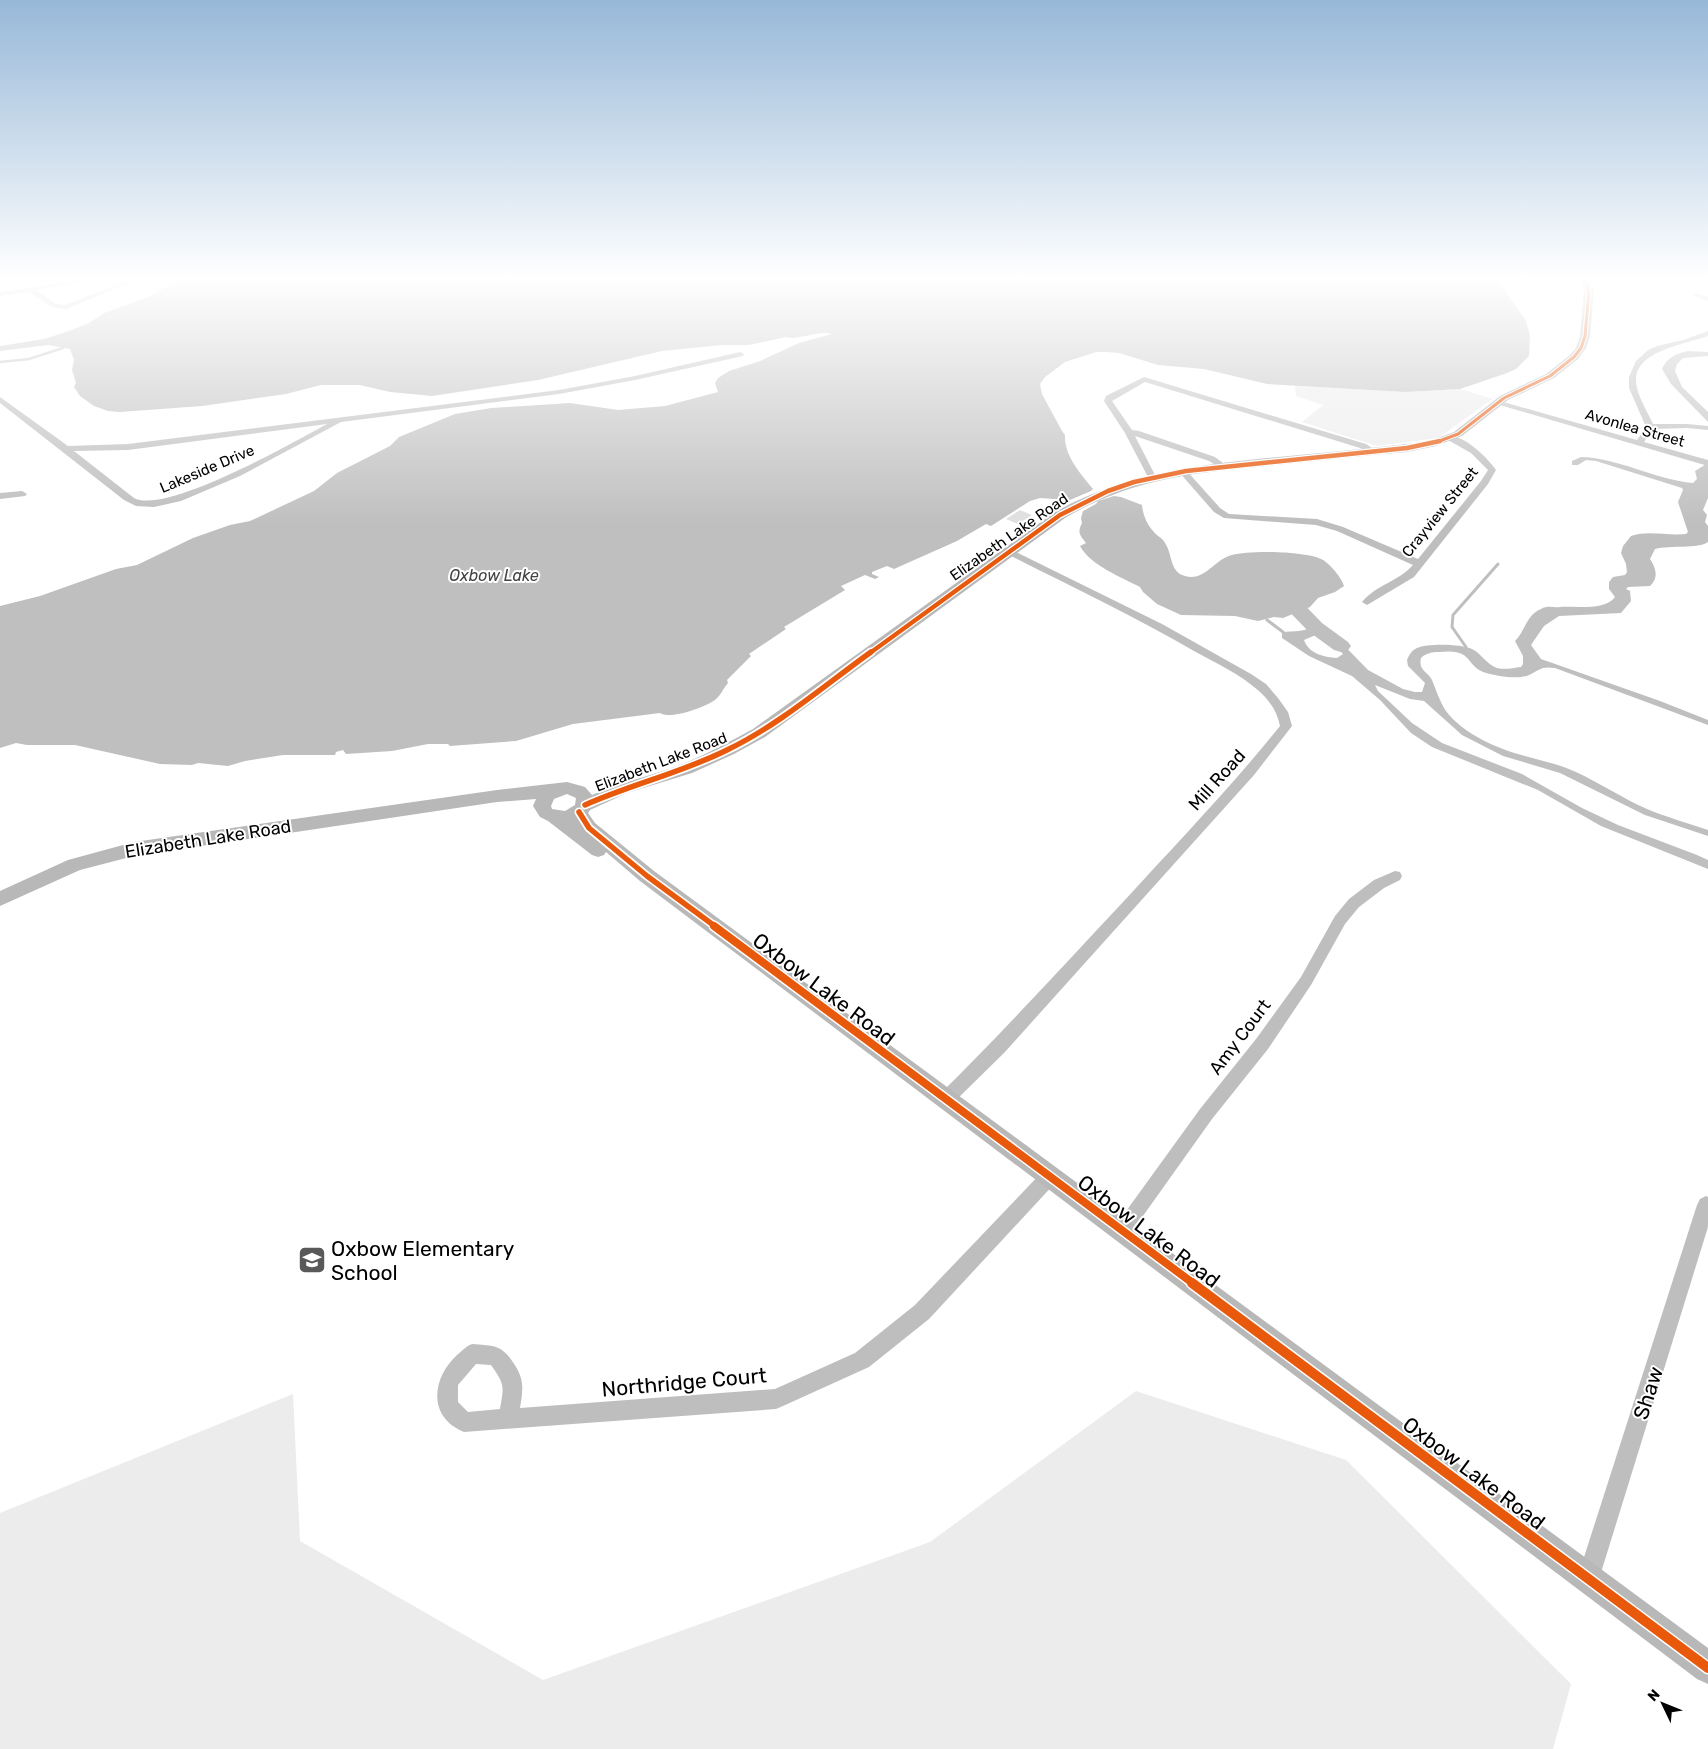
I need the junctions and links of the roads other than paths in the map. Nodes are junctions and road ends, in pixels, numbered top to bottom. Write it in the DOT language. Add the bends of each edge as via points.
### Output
graph roads {
  1 [pos="707,362"];
  2 [pos="1569,362"];
  3 [pos="1640,362"];
  4 [pos="0,400"];
  5 [pos="1497,403"];
  6 [pos="346,418"];
  7 [pos="294,424"];
  8 [pos="1650,427"];
  9 [pos="1708,428"];
  10 [pos="1129,433"];
  11 [pos="313,435"];
  12 [pos="1451,438"];
  13 [pos="1639,444"];
  14 [pos="66,449"];
  15 [pos="1374,452"];
  16 [pos="1706,462"];
  17 [pos="1223,466"];
  18 [pos="1183,472"];
  19 [pos="1152,477"];
  20 [pos="22,494"];
  21 [pos="0,496"];
  22 [pos="1008,551"];
  23 [pos="1418,563"];
  24 [pos="1367,602"];
  25 [pos="689,766"];
  26 [pos="607,794"];
  27 [pos="581,803"];
  28 [pos="550,805"];
  29 [pos="594,833"];
  30 [pos="647,876"];
  31 [pos="1395,876"];
  32 [pos="0,899"];
  33 [pos="945,1100"];
  34 [pos="1050,1176"];
  35 [pos="1706,1205"];
  36 [pos="1122,1231"];
  37 [pos="508,1419"];
  38 [pos="1588,1579"];
  39 [pos="1708,1668"];
  1 -- 6 [label="street, Lakeside Drive" via="559,392"];
  2 -- 5 [label="street, Elizabeth Lake Road" via="1550,376"];
  3 -- 8 [label="street" via="1633,377 1633,388"];
  4 -- 14 [label="street, Lakeside Drive"];
  5 -- 12 [label="street, Elizabeth Lake Road"];
  5 -- 13 [label="street, Avonlea Street"];
  6 -- 7 [label="street, Lakeside Drive"];
  6 -- 11 [label="street, Lakeside Drive"];
  7 -- 11 [label="street"];
  7 -- 14 [label="street, Lakeside Drive" via="154,444"];
  8 -- 9 [label="street"];
  8 -- 13 [label="street"];
  10 -- 15 [label="street" via="1109,399 1144,379 1345,440"];
  10 -- 17 [label="street" via="1212,459"];
  10 -- 19 [label="street"];
  11 -- 14 [label="street, Lakeside Drive" via="189,494 154,505 138,504 127,497"];
  12 -- 15 [label="street, Elizabeth Lake Road" via="1432,444"];
  12 -- 23 [label="street, Crayview Street" via="1473,448 1492,470 1486,482"];
  13 -- 16 [label="street, Avonlea Street"];
  15 -- 17 [label="street, Elizabeth Lake Road"];
  17 -- 18 [label="street, Elizabeth Lake Road"];
  18 -- 19 [label="street, Elizabeth Lake Road"];
  18 -- 23 [label="street" via="1217,510 1227,516 1317,522"];
  19 -- 22 [label="street, Elizabeth Lake Road" via="1075,505"];
  20 -- 21 [label="street"];
  22 -- 25 [label="street, Elizabeth Lake Road" via="759,733"];
  22 -- 33 [label="street, Mill Road" via="1191,644 1246,676 1278,705 1286,726 1212,814 998,1048"];
  23 -- 24 [label="street, Crayview Street" via="1410,575"];
  25 -- 26 [label="street, Elizabeth Lake Road"];
  25 -- 27 [label="street, Elizabeth Lake Road" via="654,771 603,787"];
  26 -- 27 [label="street, Elizabeth Lake Road"];
  26 -- 29 [label="street" via="596,812"];
  27 -- 28 [label="street" via="568,817"];
  27 -- 28 [label="street" via="567,788"];
  27 -- 29 [label="street, Oxbow Lake Road" via="585,823"];
  28 -- 30 [label="street, Oxbow Lake Road" via="601,853"];
  28 -- 32 [label="street, Elizabeth Lake Road" via="518,802 424,808 134,849 75,865"];
  29 -- 30 [label="street, Oxbow Lake Road"];
  30 -- 33 [label="street, Oxbow Lake Road"];
  31 -- 36 [label="street, Amy Court" via="1354,903 1340,920 1306,981 1262,1044 1206,1114"];
  33 -- 34 [label="street, Oxbow Lake Road"];
  34 -- 36 [label="street, Oxbow Lake Road"];
  34 -- 37 [label="street, Northridge Court" via="922,1312 862,1360 776,1399"];
  35 -- 38 [label="street, Shaw"];
  36 -- 38 [label="street, Oxbow Lake Road"];
  38 -- 39 [label="street, Oxbow Lake Road"];
}
